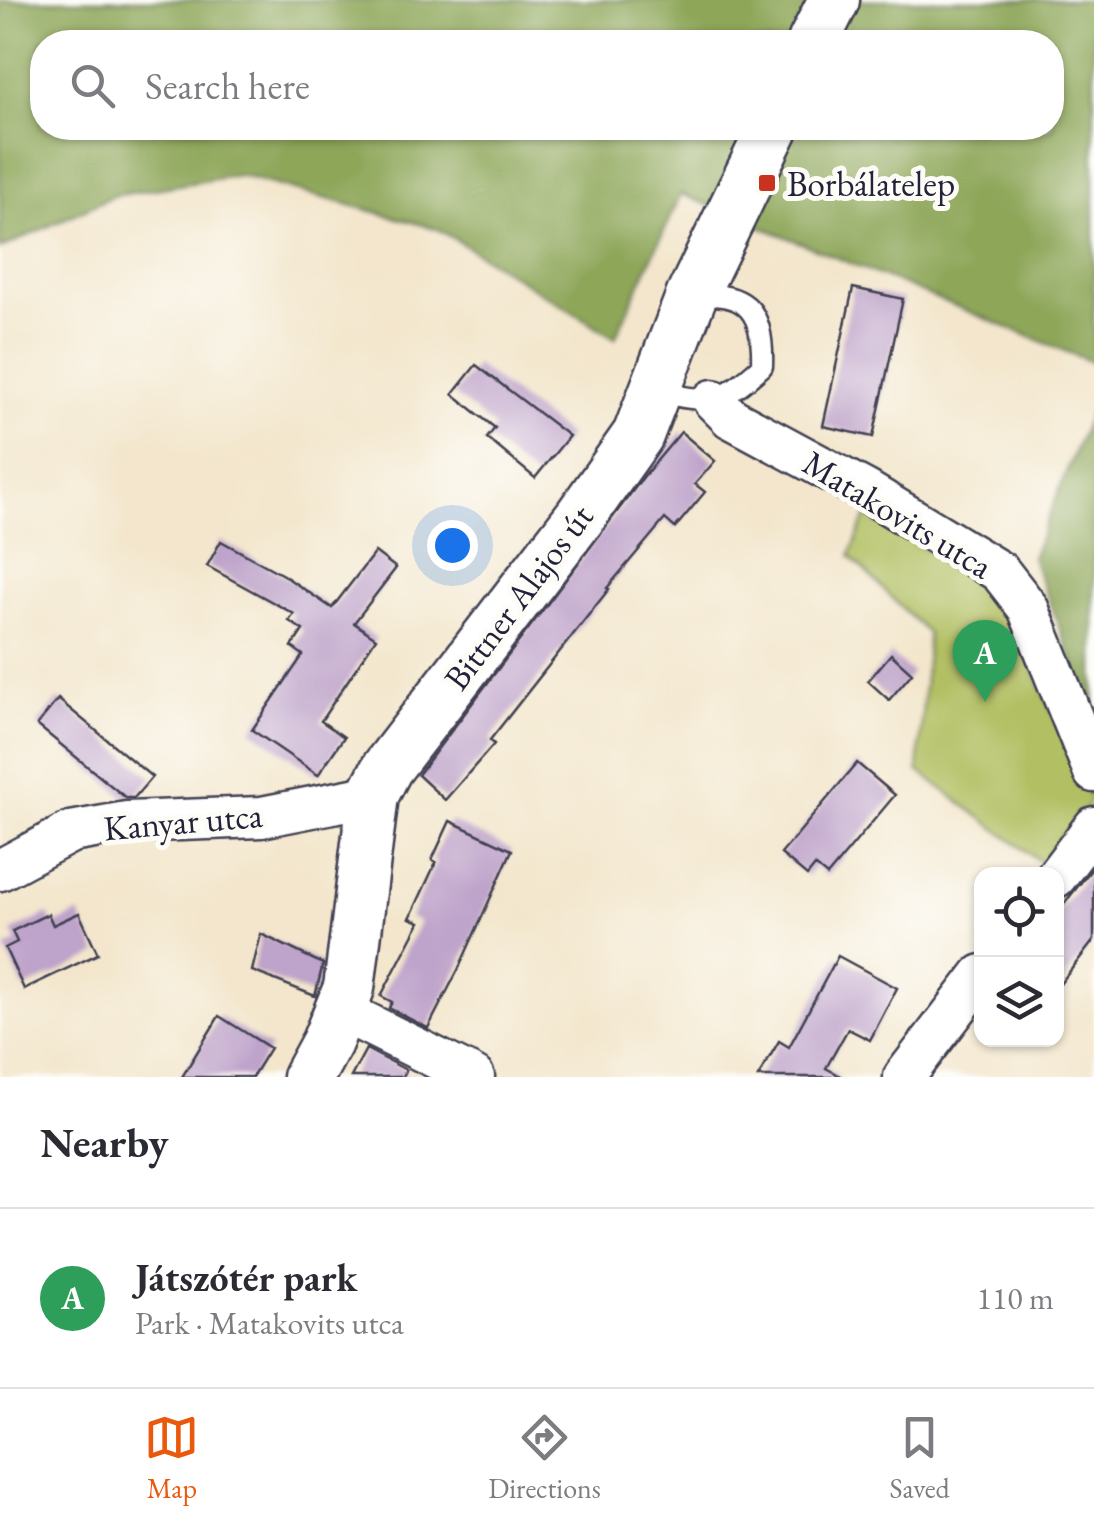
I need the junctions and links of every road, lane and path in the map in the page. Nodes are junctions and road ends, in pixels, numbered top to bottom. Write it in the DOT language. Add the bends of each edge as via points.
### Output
graph roads {
  1 [pos="834,0"];
  2 [pos="820,30"];
  3 [pos="767,140"];
  4 [pos="692,297"];
  5 [pos="656,391"];
  6 [pos="713,400"];
  7 [pos="1094,772"];
  8 [pos="374,795"];
  9 [pos="1094,827"];
  10 [pos="1063,867"];
  11 [pos="0,870"];
  12 [pos="974,986"];
  13 [pos="340,1010"];
  14 [pos="308,1077"];
  15 [pos="474,1077"];
  16 [pos="904,1077"];
  1 -- 2 [label="street"];
  3 -- 4 [label="street, Bittner Alajos út"];
  4 -- 5 [label="street, Bittner Alajos út"];
  4 -- 6 [label="lane" via="739,300 754,313 763,339 762,366"];
  5 -- 6 [label="lane"];
  5 -- 8 [label="street, Bittner Alajos út" via="638,435 387,768"];
  6 -- 7 [label="street, Matakovits utca" via="731,418 1000,572 1028,608"];
  8 -- 11 [label="street, Kanyar utca" via="261,817 127,822 71,832"];
  8 -- 13 [label="street, Bittner Alajos út" via="349,988"];
  9 -- 10 [label="street"];
  12 -- 16 [label="street"];
  13 -- 14 [label="street, Bittner Alajos út"];
  13 -- 15 [label="street"];
}
